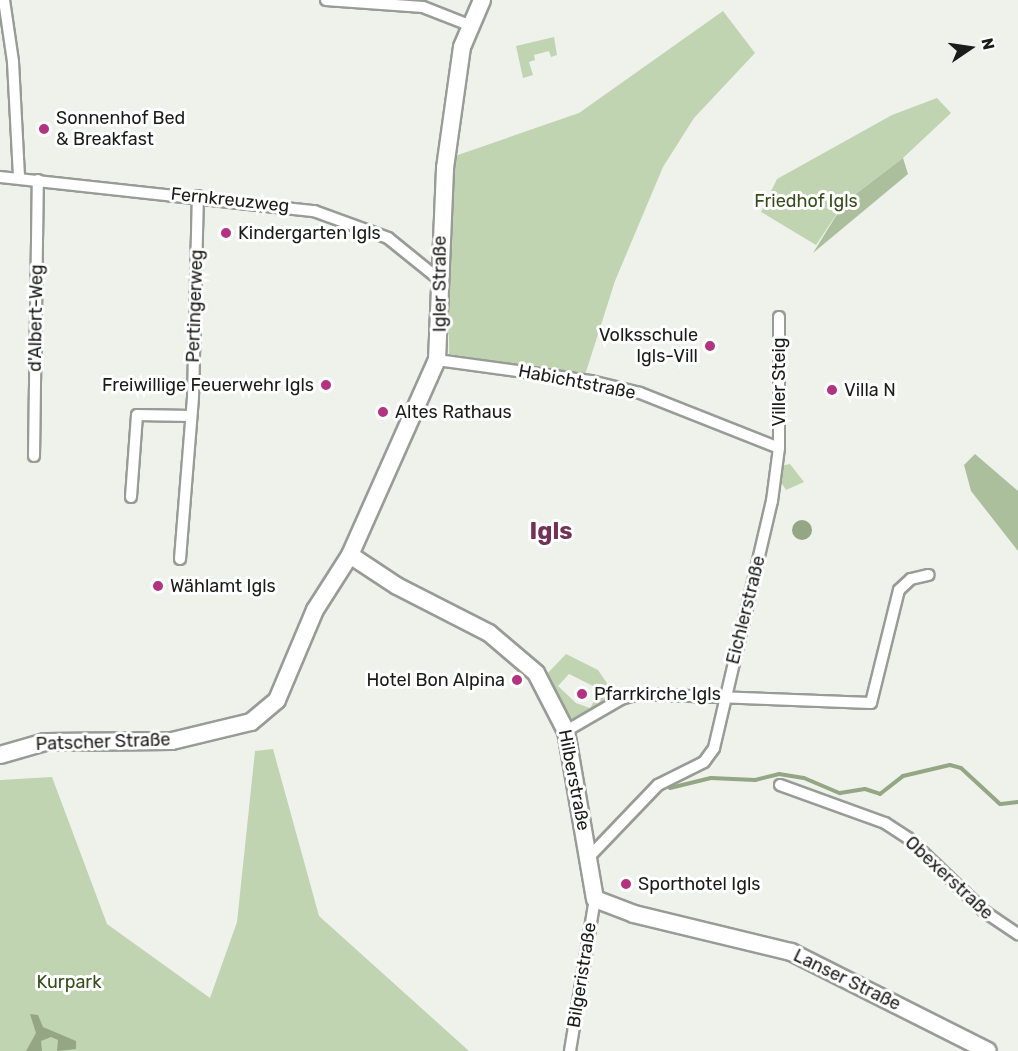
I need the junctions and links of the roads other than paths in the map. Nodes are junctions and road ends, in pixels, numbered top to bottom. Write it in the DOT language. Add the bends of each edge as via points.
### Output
graph roads {
  1 [pos="4,0"];
  2 [pos="326,0"];
  3 [pos="482,0"];
  4 [pos="469,26"];
  5 [pos="0,177"];
  6 [pos="19,178"];
  7 [pos="38,180"];
  8 [pos="198,196"];
  9 [pos="440,280"];
  10 [pos="779,317"];
  11 [pos="436,360"];
  12 [pos="191,417"];
  13 [pos="779,448"];
  14 [pos="34,456"];
  15 [pos="131,497"];
  16 [pos="350,555"];
  17 [pos="180,559"];
  18 [pos="929,575"];
  19 [pos="725,696"];
  20 [pos="566,731"];
  21 [pos="3,749"];
  22 [pos="780,785"];
  23 [pos="590,857"];
  24 [pos="595,899"];
  25 [pos="1018,934"];
  26 [pos="570,1051"];
  27 [pos="988,1051"];
  1 -- 6 [label="street" via="13,62"];
  2 -- 4 [label="street" via="423,7"];
  3 -- 4 [label="main road, Igler Straße"];
  4 -- 9 [label="main road, Igler Straße" via="457,75 443,180"];
  5 -- 6 [label="street, Fernkreuzweg"];
  6 -- 7 [label="street, Fernkreuzweg"];
  7 -- 8 [label="street, Fernkreuzweg"];
  7 -- 14 [label="street, d'Albert-Weg"];
  8 -- 9 [label="street, Fernkreuzweg" via="296,207 354,223 401,246"];
  8 -- 12 [label="street, Pertingerweg"];
  9 -- 11 [label="main road, Igler Straße"];
  10 -- 13 [label="street, Viller Steig"];
  11 -- 13 [label="street, Habichtstraße" via="591,381 640,393"];
  11 -- 16 [label="main road, Igler Straße"];
  12 -- 15 [label="street" via="137,415"];
  12 -- 17 [label="street, Pertingerweg"];
  13 -- 19 [label="street, Eichlerstraße" via="772,501"];
  16 -- 20 [label="main road, Hilberstraße" via="501,642 536,673"];
  16 -- 21 [label="main road, Patscher Straße" via="315,610 283,689 259,718 151,744 63,741"];
  18 -- 19 [label="street" via="910,579 899,590 871,703"];
  19 -- 20 [label="street" via="628,696"];
  19 -- 23 [label="street, Eichlerstraße" via="714,748 704,762 658,784"];
  20 -- 23 [label="main road, Hilberstraße"];
  22 -- 25 [label="street, Obexerstraße" via="900,833 989,915"];
  23 -- 24 [label="main road, Hilberstraße"];
  24 -- 26 [label="street, Bilgeristraße"];
  24 -- 27 [label="main road, Lanser Straße" via="634,914 791,952"];
}
